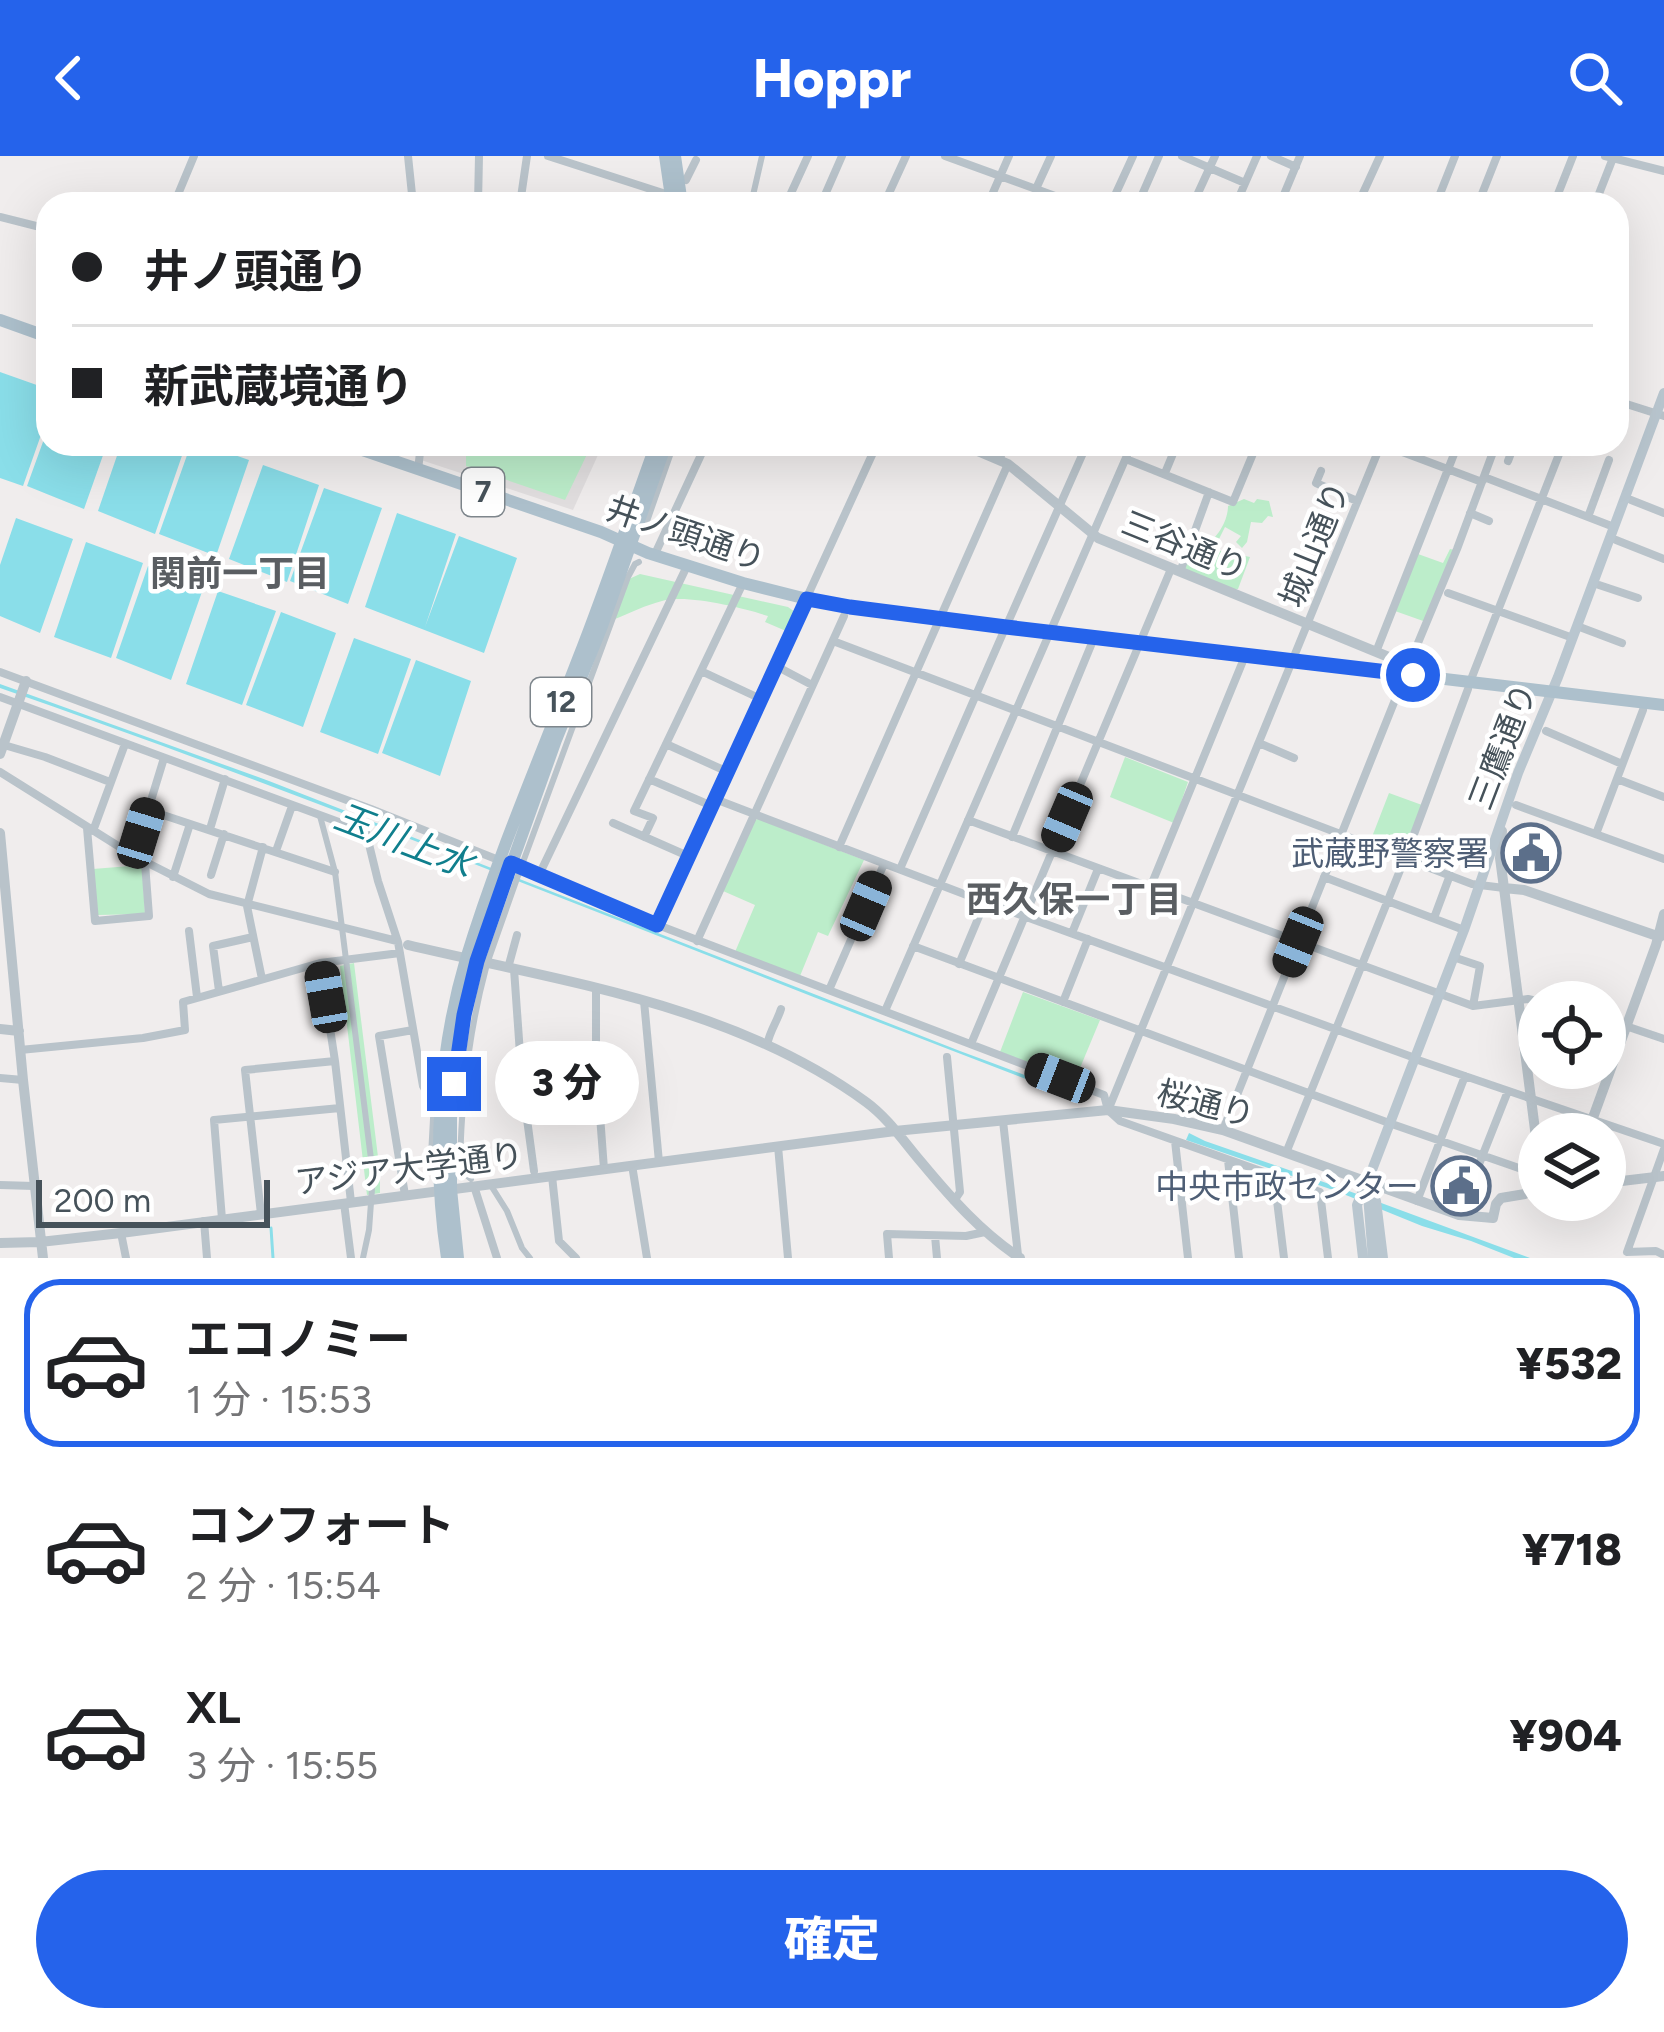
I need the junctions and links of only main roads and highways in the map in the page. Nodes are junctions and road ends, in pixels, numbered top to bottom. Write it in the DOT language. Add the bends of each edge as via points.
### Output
graph roads {
  1 [pos="665,156"];
  2 [pos="675,156"];
  3 [pos="675,192"];
  4 [pos="677,192"];
  5 [pos="0,320"];
  6 [pos="36,333"];
  7 [pos="1664,393"];
  8 [pos="1660,415"];
  9 [pos="379,456"];
  10 [pos="652,456"];
  11 [pos="665,456"];
  12 [pos="626,543"];
  13 [pos="1552,691"];
  14 [pos="1664,705"];
  15 [pos="480,962"];
  16 [pos="1367,1183"];
  17 [pos="446,1190"];
  18 [pos="447,1258"];
  19 [pos="458,1258"];
  20 [pos="1363,1258"];
  21 [pos="1373,1258"];
  22 [pos="1383,1258"];
  1 -- 3 [label="main road"];
  2 -- 4 [label="main road"];
  5 -- 6 [label="main road"];
  7 -- 8 [label="main road, 三鷹通り"];
  8 -- 13 [label="main road, 三鷹通り"];
  9 -- 12 [label="main road, 井ノ頭通り / 7"];
  10 -- 12 [label="main road"];
  11 -- 12 [label="main road"];
  12 -- 13 [label="main road, 井ノ頭通り / 7" via="807,599"];
  12 -- 15 [label="main road, 12"];
  13 -- 14 [label="main road, 井ノ頭通り / 7"];
  13 -- 16 [label="main road, 三鷹通り"];
  15 -- 17 [label="main road, 12" via="464,1015"];
  15 -- 17 [label="main road, 12" via="454,1010 443,1080"];
  16 -- 20 [label="main road" via="1357,1205"];
  16 -- 21 [label="main road, 三鷹通り"];
  16 -- 22 [label="main road"];
  17 -- 18 [label="main road, 12"];
  17 -- 19 [label="main road, 12"];
}
